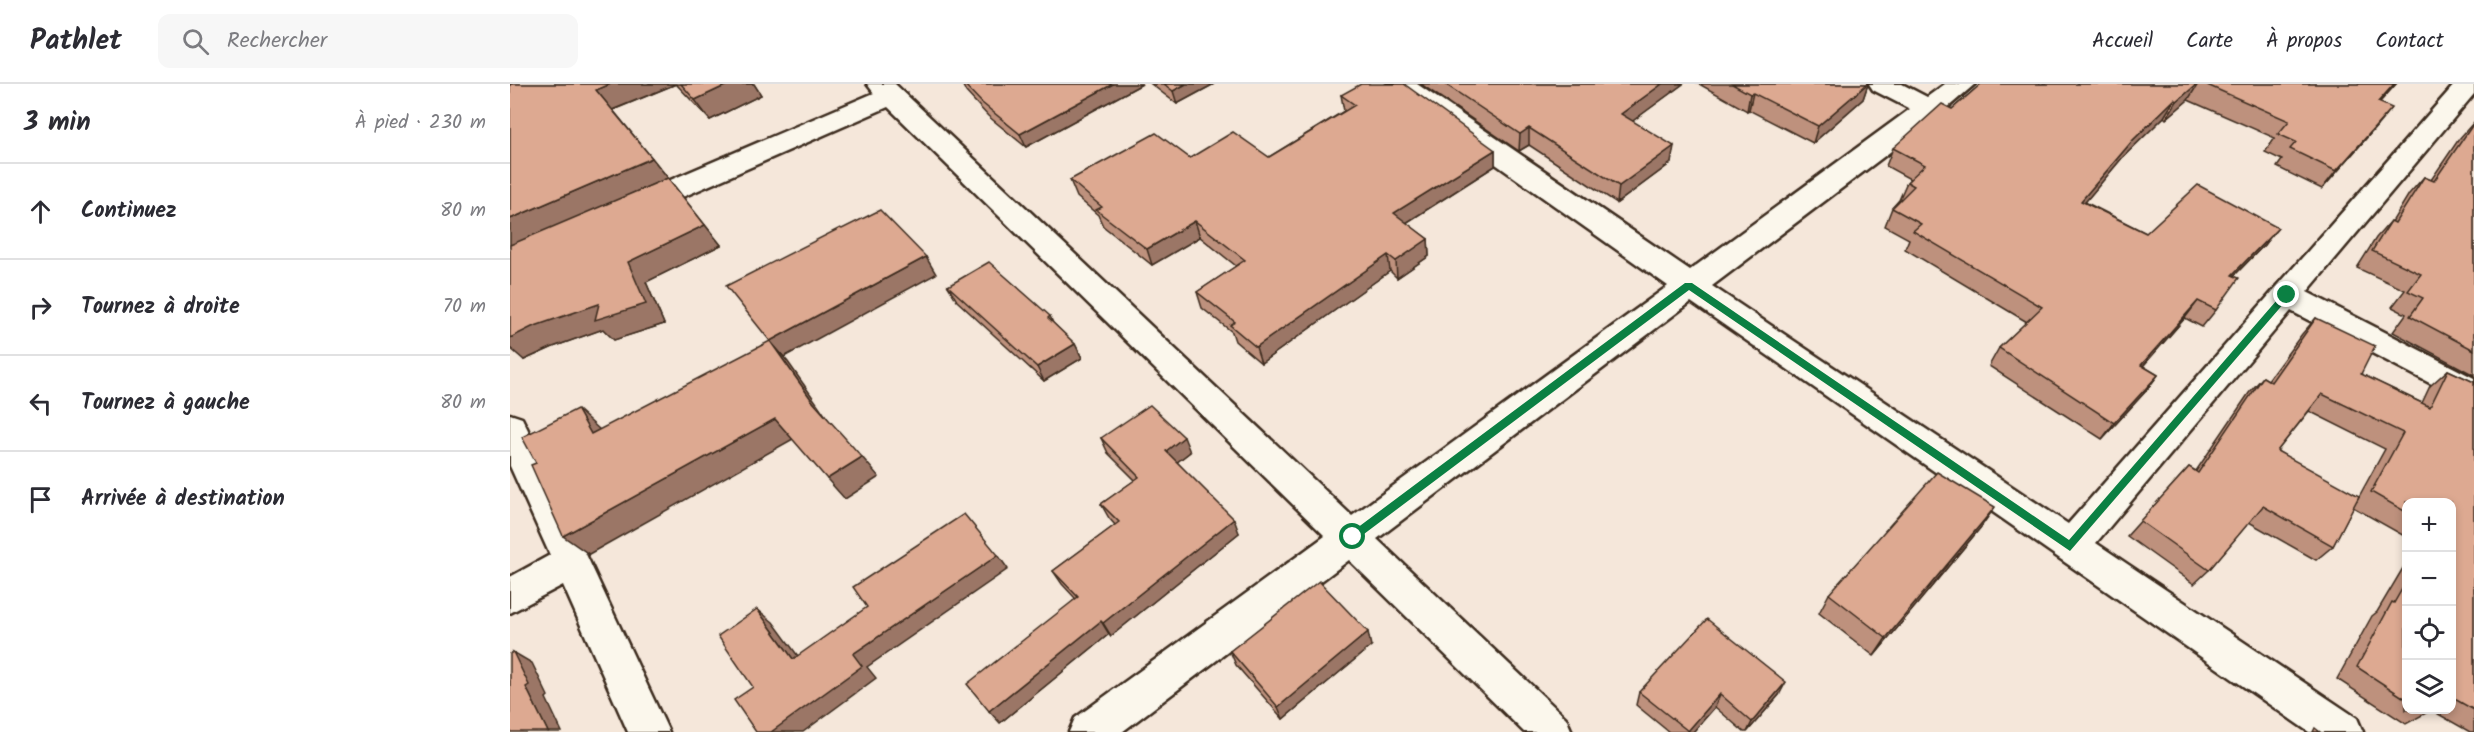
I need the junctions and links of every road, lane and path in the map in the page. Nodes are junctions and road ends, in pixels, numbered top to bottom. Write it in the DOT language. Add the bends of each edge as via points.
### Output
graph roads {
  1 [pos="1400,84"];
  2 [pos="1882,84"];
  3 [pos="1962,84"];
  4 [pos="2469,84"];
  5 [pos="885,90"];
  6 [pos="1930,109"];
  7 [pos="608,218"];
  8 [pos="1689,285"];
  9 [pos="2287,295"];
  10 [pos="2474,393"];
  11 [pos="510,428"];
  12 [pos="1353,537"];
  13 [pos="2070,546"];
  14 [pos="572,561"];
  15 [pos="510,596"];
  16 [pos="649,732"];
  17 [pos="1089,732"];
  18 [pos="1552,732"];
  19 [pos="2343,732"];
  1 -- 8 [label="street"];
  2 -- 6 [label="street"];
  3 -- 6 [label="street"];
  4 -- 9 [label="street"];
  5 -- 7 [label="street"];
  5 -- 12 [label="street"];
  6 -- 8 [label="street"];
  8 -- 12 [label="street"];
  8 -- 13 [label="street"];
  9 -- 10 [label="street"];
  9 -- 13 [label="street"];
  11 -- 14 [label="street"];
  12 -- 17 [label="street"];
  12 -- 18 [label="street"];
  13 -- 19 [label="street"];
  14 -- 15 [label="street"];
  14 -- 16 [label="street"];
}
